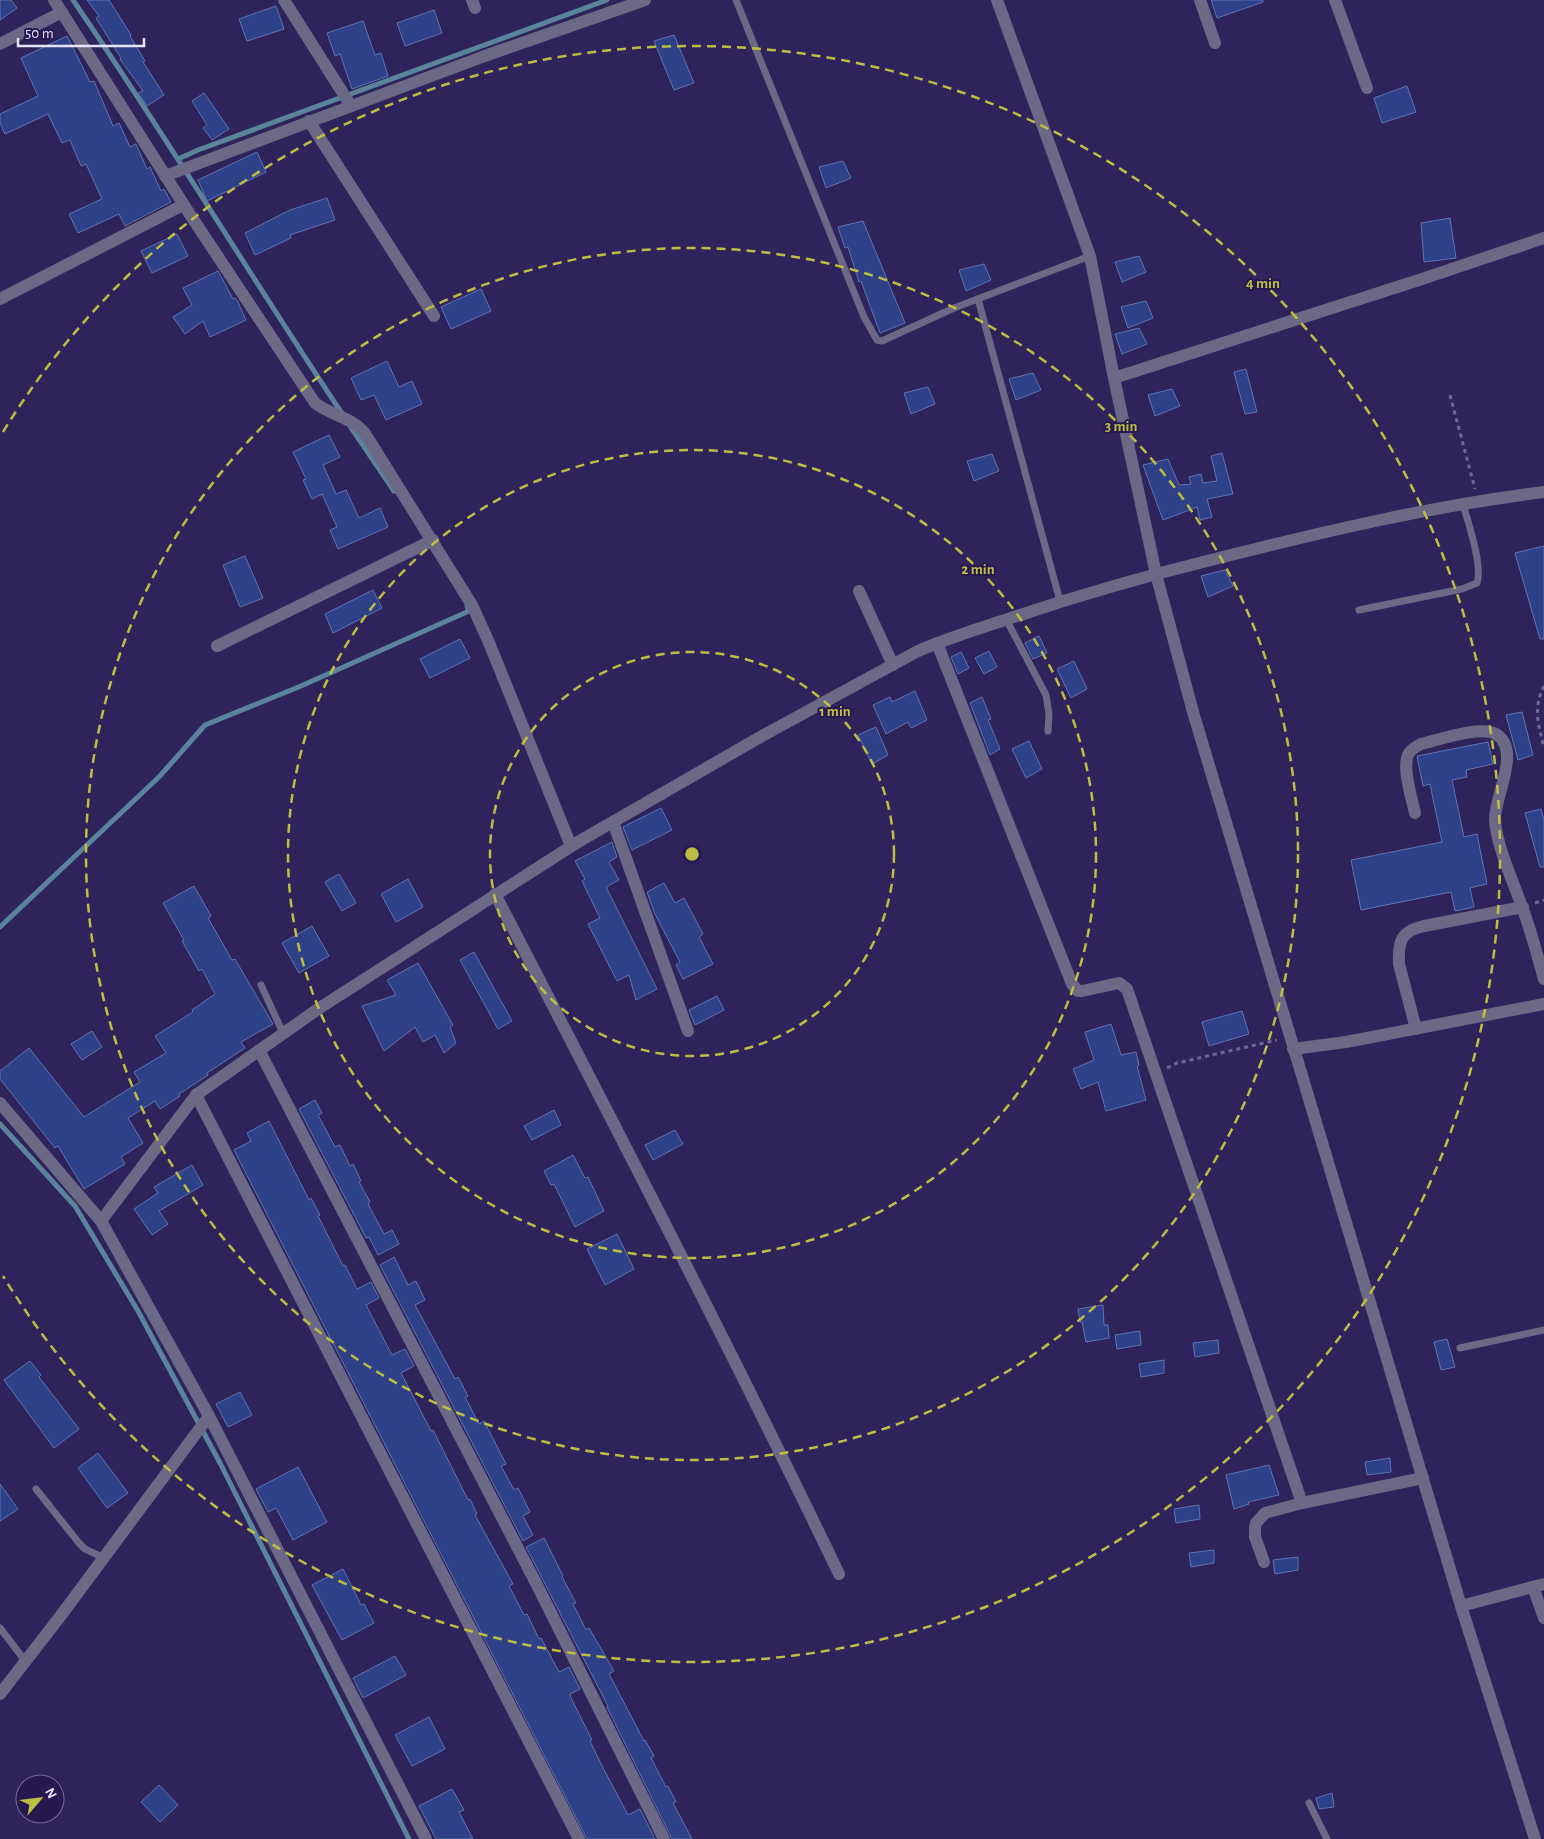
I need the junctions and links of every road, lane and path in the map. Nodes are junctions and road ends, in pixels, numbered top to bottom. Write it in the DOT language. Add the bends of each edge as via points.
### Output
graph roads {
  1 [pos="54,0"];
  2 [pos="284,0"];
  3 [pos="645,0"];
  4 [pos="736,0"];
  5 [pos="997,0"];
  6 [pos="1200,0"];
  7 [pos="1335,0"];
  8 [pos="62,12"];
  9 [pos="1215,43"];
  10 [pos="0,44"];
  11 [pos="1367,88"];
  12 [pos="351,106"];
  13 [pos="309,122"];
  14 [pos="165,176"];
  15 [pos="183,205"];
  16 [pos="1544,238"];
  17 [pos="1090,256"];
  18 [pos="0,299"];
  19 [pos="978,299"];
  20 [pos="434,316"];
  21 [pos="1116,390"];
  22 [pos="1450,395"];
  23 [pos="1544,492"];
  24 [pos="1477,501"];
  25 [pos="1463,504"];
  26 [pos="433,540"];
  27 [pos="1156,574"];
  28 [pos="860,591"];
  29 [pos="1060,601"];
  30 [pos="1359,610"];
  31 [pos="1006,619"];
  32 [pos="937,643"];
  33 [pos="217,646"];
  34 [pos="893,665"];
  35 [pos="1544,686"];
  36 [pos="1048,731"];
  37 [pos="1544,747"];
  38 [pos="1415,813"];
  39 [pos="613,822"];
  40 [pos="571,846"];
  41 [pos="494,894"];
  42 [pos="1523,907"];
  43 [pos="1544,979"];
  44 [pos="261,985"];
  45 [pos="1544,1004"];
  46 [pos="1416,1029"];
  47 [pos="688,1032"];
  48 [pos="283,1033"];
  49 [pos="1291,1043"];
  50 [pos="259,1050"];
  51 [pos="1155,1073"];
  52 [pos="196,1095"];
  53 [pos="0,1103"];
  54 [pos="101,1221"];
  55 [pos="1544,1330"];
  56 [pos="1460,1348"];
  57 [pos="209,1416"];
  58 [pos="1423,1478"];
  59 [pos="36,1489"];
  60 [pos="1302,1503"];
  61 [pos="104,1558"];
  62 [pos="1264,1562"];
  63 [pos="839,1574"];
  64 [pos="1538,1586"];
  65 [pos="1461,1606"];
  66 [pos="1544,1618"];
  67 [pos="0,1628"];
  68 [pos="26,1662"];
  69 [pos="0,1694"];
  70 [pos="1310,1803"];
  71 [pos="426,1839"];
  72 [pos="579,1839"];
  73 [pos="664,1839"];
  74 [pos="1327,1839"];
  75 [pos="1535,1839"];
  1 -- 8 [label="street"];
  2 -- 12 [label="street"];
  3 -- 12 [label="street"];
  4 -- 19 [label="lane" via="864,318 875,338 882,341"];
  5 -- 17 [label="street"];
  6 -- 9 [label="street"];
  7 -- 11 [label="street"];
  8 -- 10 [label="street"];
  8 -- 14 [label="street"];
  12 -- 13 [label="street"];
  13 -- 14 [label="street"];
  13 -- 20 [label="street"];
  14 -- 15 [label="street"];
  15 -- 18 [label="street"];
  15 -- 26 [label="street" via="315,402 324,410 356,424 364,432"];
  16 -- 21 [label="street"];
  17 -- 19 [label="lane"];
  17 -- 21 [label="street"];
  19 -- 29 [label="lane"];
  21 -- 27 [label="street"];
  22 -- 24 [label="path"];
  23 -- 24 [label="street"];
  24 -- 25 [label="street"];
  25 -- 27 [label="street" via="1330,530"];
  25 -- 30 [label="lane" via="1478,563 1476,582 1462,589"];
  26 -- 33 [label="street"];
  26 -- 40 [label="street" via="483,629"];
  27 -- 29 [label="street"];
  27 -- 49 [label="street"];
  28 -- 34 [label="street"];
  29 -- 31 [label="street"];
  31 -- 32 [label="street"];
  31 -- 36 [label="lane" via="1046,695"];
  32 -- 34 [label="street"];
  32 -- 51 [label="street" via="1069,979 1078,990 1119,983 1125,986"];
  34 -- 39 [label="street"];
  35 -- 37 [label="path" via="1539,696 1536,719"];
  38 -- 42 [label="street" via="1405,763 1414,748 1482,731 1496,734 1507,755 1507,768 1495,820"];
  39 -- 40 [label="street"];
  39 -- 47 [label="street"];
  40 -- 41 [label="street"];
  41 -- 48 [label="street"];
  41 -- 63 [label="street" via="687,1264"];
  42 -- 43 [label="street"];
  42 -- 46 [label="street" via="1424,926 1404,934 1398,954 1399,964"];
  44 -- 48 [label="lane"];
  45 -- 46 [label="street"];
  46 -- 49 [label="street" via="1346,1042"];
  48 -- 50 [label="street"];
  49 -- 51 [label="path" via="1247,1046 1177,1063"];
  49 -- 58 [label="street"];
  50 -- 52 [label="street"];
  50 -- 73 [label="street" via="536,1583"];
  51 -- 60 [label="street"];
  52 -- 54 [label="street"];
  52 -- 72 [label="street"];
  53 -- 54 [label="street"];
  54 -- 57 [label="street"];
  55 -- 56 [label="lane"];
  57 -- 61 [label="street"];
  57 -- 71 [label="street"];
  58 -- 60 [label="street"];
  58 -- 65 [label="street"];
  59 -- 61 [label="lane" via="79,1543"];
  60 -- 62 [label="street" via="1265,1513 1256,1523 1255,1537"];
  61 -- 68 [label="street"];
  64 -- 65 [label="street"];
  64 -- 66 [label="street"];
  65 -- 75 [label="street"];
  67 -- 68 [label="lane"];
  68 -- 69 [label="street"];
  70 -- 74 [label="lane"];
}
